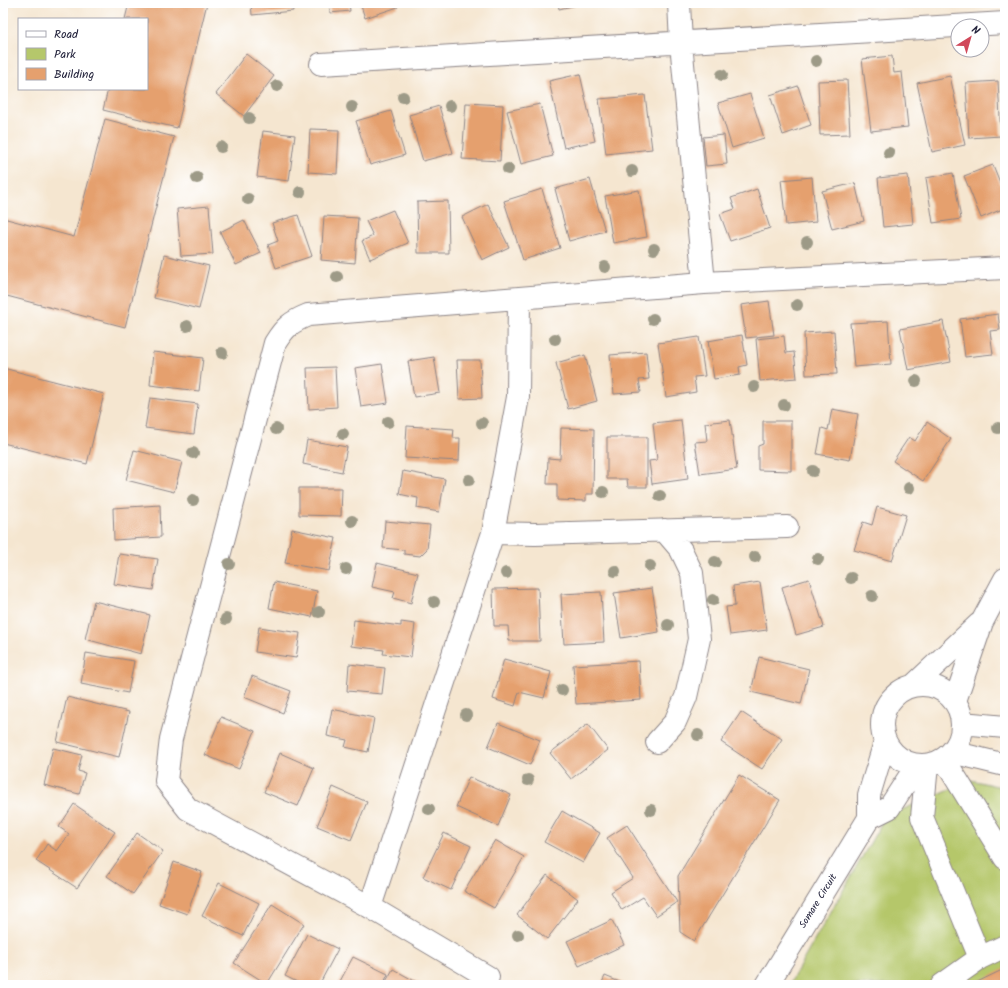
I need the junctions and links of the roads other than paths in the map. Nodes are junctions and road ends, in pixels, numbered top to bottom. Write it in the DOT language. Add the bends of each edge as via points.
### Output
graph roads {
  1 [pos="679,3"];
  2 [pos="1005,23"];
  3 [pos="681,43"];
  4 [pos="322,64"];
  5 [pos="1005,268"];
  6 [pos="704,283"];
  7 [pos="519,298"];
  8 [pos="787,527"];
  9 [pos="664,530"];
  10 [pos="493,533"];
  11 [pos="1005,579"];
  12 [pos="982,622"];
  13 [pos="915,684"];
  14 [pos="955,701"];
  15 [pos="962,723"];
  16 [pos="1005,727"];
  17 [pos="657,742"];
  18 [pos="885,742"];
  19 [pos="935,760"];
  20 [pos="1005,765"];
  21 [pos="869,818"];
  22 [pos="1005,858"];
  23 [pos="370,908"];
  24 [pos="1005,946"];
  25 [pos="980,958"];
  26 [pos="488,976"];
  27 [pos="767,985"];
  28 [pos="942,985"];
  1 -- 3 [label="street"];
  2 -- 3 [label="street"];
  3 -- 4 [label="street"];
  3 -- 6 [label="street"];
  5 -- 6 [label="street"];
  6 -- 7 [label="street"];
  7 -- 10 [label="street" via="518,398"];
  7 -- 23 [label="street" via="308,315 294,321 283,330 275,343 171,739 166,781 188,809"];
  8 -- 9 [label="street"];
  9 -- 10 [label="street"];
  9 -- 17 [label="street" via="681,550 692,573 699,639 686,697 675,722"];
  10 -- 23 [label="street"];
  11 -- 12 [label="street"];
  12 -- 13 [label="street"];
  12 -- 14 [label="street"];
  13 -- 14 [label="street" via="937,687"];
  13 -- 18 [label="street" via="896,693 883,710 881,721"];
  14 -- 15 [label="street"];
  15 -- 16 [label="street"];
  15 -- 19 [label="street" via="958,743"];
  18 -- 19 [label="street" via="898,758 907,762"];
  18 -- 21 [label="street" via="869,795"];
  19 -- 20 [label="street"];
  19 -- 21 [label="street" via="889,808"];
  19 -- 22 [label="street"];
  19 -- 25 [label="street" via="922,817"];
  21 -- 27 [label="street, Somare Circuit"];
  23 -- 26 [label="street"];
  24 -- 25 [label="street"];
  25 -- 28 [label="street"];
}
